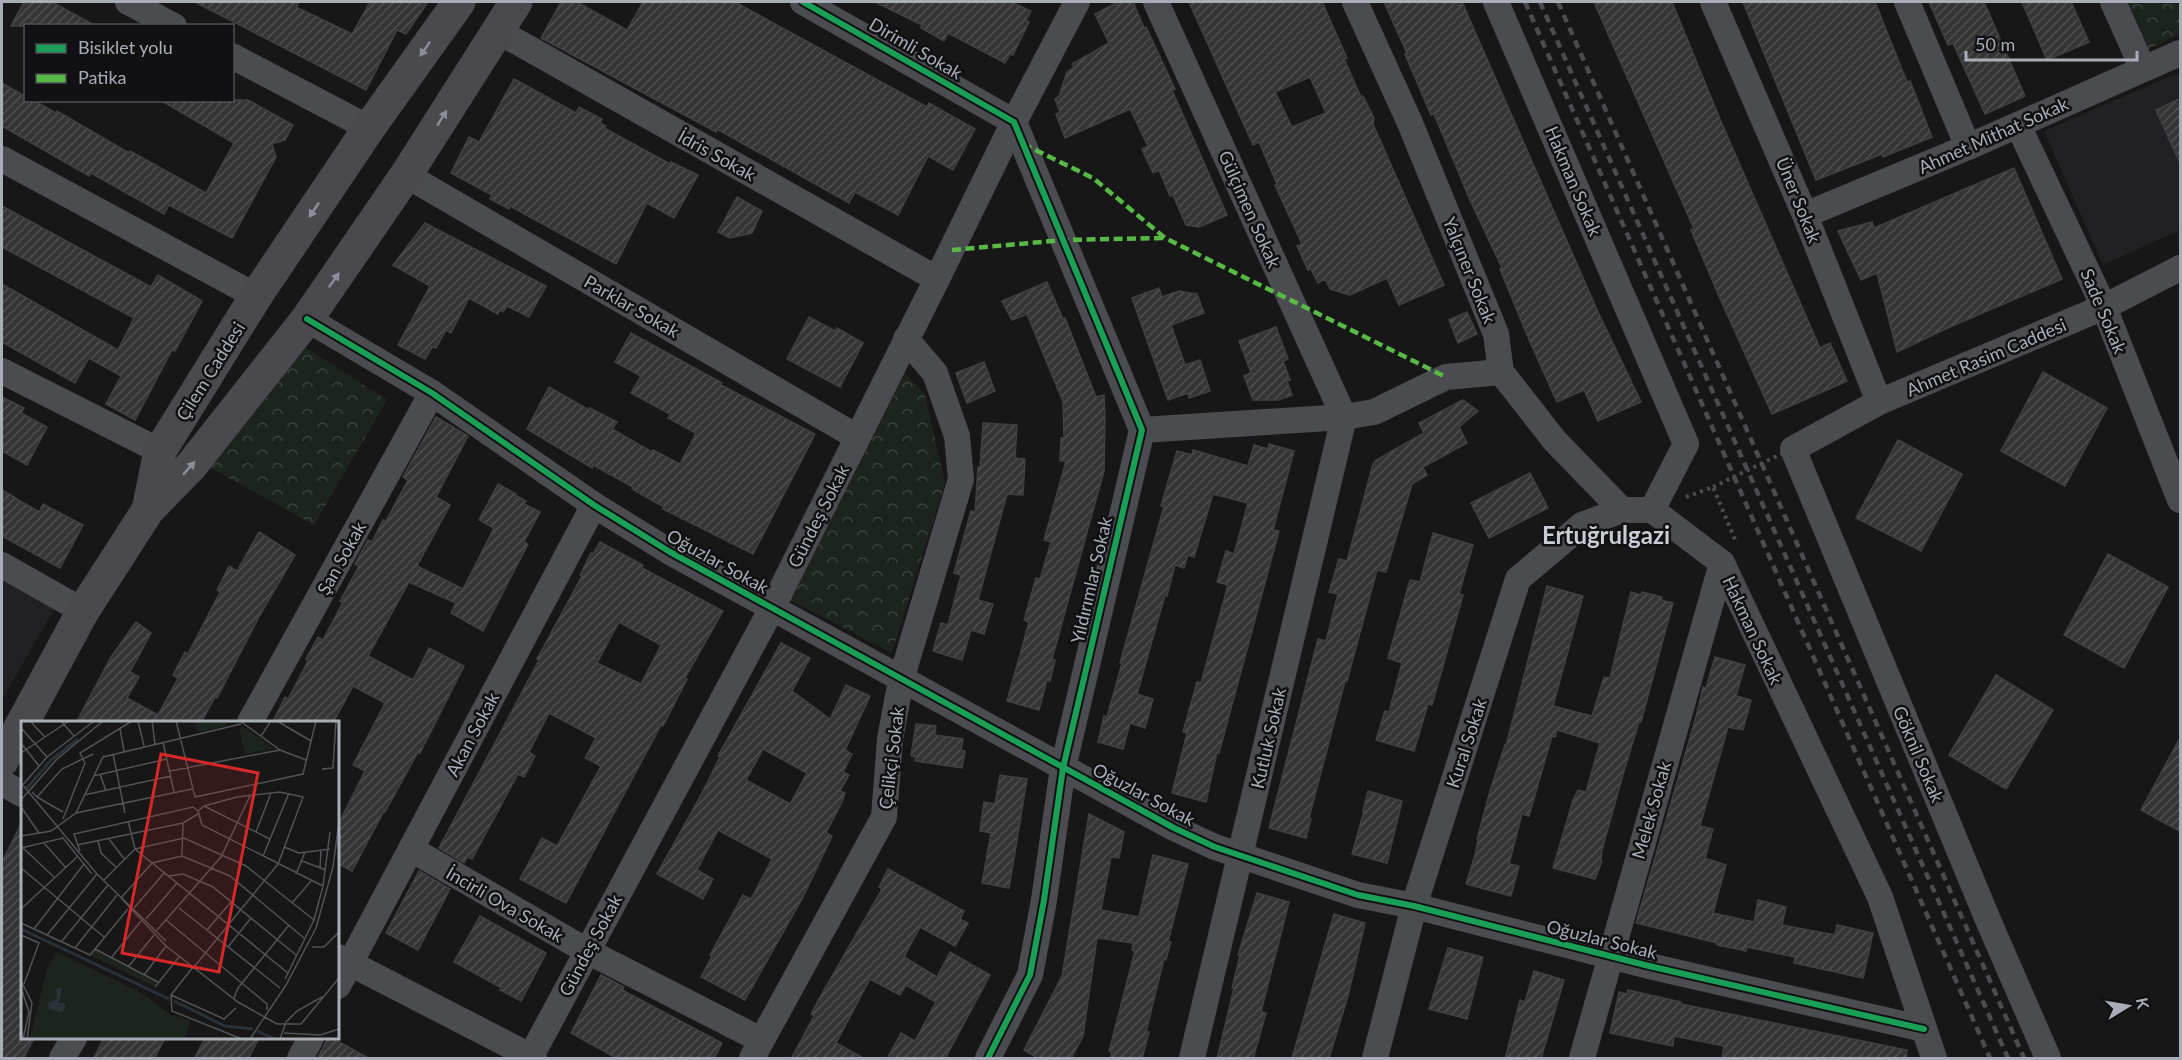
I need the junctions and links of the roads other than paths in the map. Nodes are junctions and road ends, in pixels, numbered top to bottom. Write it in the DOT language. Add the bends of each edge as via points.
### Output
graph roads {
  1 [pos="128,2"];
  2 [pos="459,2"];
  3 [pos="516,2"];
  4 [pos="803,2"];
  5 [pos="1077,2"];
  6 [pos="1156,2"];
  7 [pos="1355,2"];
  8 [pos="1496,2"];
  9 [pos="1713,2"];
  10 [pos="1907,2"];
  11 [pos="2114,2"];
  12 [pos="170,24"];
  13 [pos="498,31"];
  14 [pos="2181,53"];
  15 [pos="234,57"];
  16 [pos="2143,69"];
  17 [pos="1014,122"];
  18 [pos="2018,125"];
  19 [pos="369,128"];
  20 [pos="1968,147"];
  21 [pos="2,159"];
  22 [pos="406,175"];
  23 [pos="1805,215"];
  24 [pos="2181,268"];
  25 [pos="937,279"];
  26 [pos="256,296"];
  27 [pos="2104,307"];
  28 [pos="307,319"];
  29 [pos="906,339"];
  30 [pos="2,370"];
  31 [pos="1501,372"];
  32 [pos="432,393"];
  33 [pos="1879,402"];
  34 [pos="1344,417"];
  35 [pos="1142,430"];
  36 [pos="857,437"];
  37 [pos="160,451"];
  38 [pos="1788,451"];
  39 [pos="2181,500"];
  40 [pos="594,505"];
  41 [pos="148,510"];
  42 [pos="1622,510"];
  43 [pos="1652,510"];
  44 [pos="1730,556"];
  45 [pos="2,566"];
  46 [pos="772,608"];
  47 [pos="83,610"];
  48 [pos="902,680"];
  49 [pos="23,721"];
  50 [pos="251,721"];
  51 [pos="21,726"];
  52 [pos="2,761"];
  53 [pos="1063,768"];
  54 [pos="2,783"];
  55 [pos="21,793"];
  56 [pos="411,849"];
  57 [pos="1240,855"];
  58 [pos="1414,906"];
  59 [pos="587,951"];
  60 [pos="1610,957"];
  61 [pos="344,960"];
  62 [pos="339,982"];
  63 [pos="1924,1029"];
  64 [pos="73,1039"];
  65 [pos="310,1039"];
  66 [pos="756,1049"];
  67 [pos="531,1058"];
  68 [pos="62,1059"];
  69 [pos="300,1059"];
  70 [pos="988,1059"];
  71 [pos="1192,1059"];
  72 [pos="1375,1059"];
  73 [pos="1582,1059"];
  74 [pos="1934,1059"];
  75 [pos="2048,1059"];
  1 -- 12 [label="street"];
  2 -- 19 [label="main road, Çilem Caddesi, one-way"];
  3 -- 13 [label="main road"];
  4 -- 17 [label="street, Dirimli Sokak"];
  5 -- 17 [label="street, Gündeş Sokak"];
  6 -- 34 [label="street, Gülçimen Sokak"];
  7 -- 31 [label="street, Yalçıner Sokak" via="1410,123 1496,334"];
  8 -- 43 [label="street, Hakman Sokak" via="1686,444"];
  9 -- 23 [label="street, Üner Sokak"];
  10 -- 20 [label="street"];
  11 -- 16 [label="street"];
  22 -- 13 [label="main road, one-way"];
  13 -- 25 [label="street, İdris Sokak"];
  14 -- 16 [label="street, Ahmet Mithat Sokak"];
  15 -- 19 [label="street"];
  16 -- 18 [label="street, Ahmet Mithat Sokak"];
  17 -- 25 [label="street, Gündeş Sokak"];
  17 -- 35 [label="street"];
  18 -- 20 [label="street, Ahmet Mithat Sokak"];
  18 -- 27 [label="street, Sade Sokak"];
  19 -- 26 [label="main road, Çilem Caddesi, one-way"];
  20 -- 23 [label="street, Ahmet Mithat Sokak"];
  21 -- 26 [label="street"];
  28 -- 22 [label="main road, one-way"];
  22 -- 36 [label="street, Parklar Sokak"];
  23 -- 33 [label="street, Üner Sokak"];
  24 -- 27 [label="street, Ahmet Rasim Caddesi"];
  25 -- 29 [label="street, Gündeş Sokak"];
  26 -- 37 [label="main road, Çilem Caddesi"];
  27 -- 33 [label="street, Ahmet Rasim Caddesi"];
  27 -- 39 [label="street, Sade Sokak"];
  28 -- 32 [label="street, Oğuzlar Sokak"];
  41 -- 28 [label="main road, one-way" via="191,466"];
  29 -- 36 [label="street, Gündeş Sokak"];
  29 -- 48 [label="street, Çelikçi Sokak" via="934,373 957,436 961,479"];
  30 -- 37 [label="street"];
  31 -- 34 [label="street" via="1446,377 1374,412"];
  31 -- 42 [label="street" via="1556,441"];
  32 -- 40 [label="street, Oğuzlar Sokak"];
  32 -- 50 [label="street, Şan Sokak"];
  33 -- 38 [label="street, Ahmet Rasim Caddesi"];
  34 -- 35 [label="street"];
  34 -- 57 [label="street, Kutluk Sokak"];
  35 -- 53 [label="street, Yıldırımlar Sokak"];
  36 -- 46 [label="street, Gündeş Sokak"];
  37 -- 41 [label="main road, Çilem Caddesi"];
  38 -- 75 [label="street, Göknil Sokak"];
  40 -- 46 [label="street, Oğuzlar Sokak"];
  40 -- 56 [label="street, Akan Sokak"];
  41 -- 47 [label="main road, Çilem Caddesi"];
  42 -- 43 [label="street, Kural Sokak"];
  42 -- 58 [label="street, Kural Sokak" via="1582,525 1518,579"];
  43 -- 44 [label="street, Hakman Sokak"];
  44 -- 60 [label="street, Melek Sokak"];
  44 -- 63 [label="street, Hakman Sokak" via="1880,897"];
  45 -- 47 [label="street"];
  46 -- 48 [label="street, Oğuzlar Sokak"];
  46 -- 59 [label="street, Gündeş Sokak"];
  47 -- 49 [label="main road, Çilem Caddesi"];
  48 -- 53 [label="street, Oğuzlar Sokak"];
  48 -- 66 [label="street, Çelikçi Sokak" via="890,739 884,817"];
  51 -- 52 [label="main road, Çilem Caddesi"];
  53 -- 57 [label="street, Oğuzlar Sokak" via="1174,828"];
  53 -- 70 [label="street, Yıldırımlar Sokak" via="1030,975"];
  54 -- 55 [label="street"];
  56 -- 59 [label="street, İncirli Ova Sokak"];
  56 -- 61 [label="street, Akan Sokak"];
  57 -- 58 [label="street, Oğuzlar Sokak" via="1358,895"];
  57 -- 71 [label="street, Kutluk Sokak"];
  58 -- 60 [label="street, Oğuzlar Sokak"];
  58 -- 72 [label="street, Kural Sokak"];
  59 -- 66 [label="street, İncirli Ova Sokak"];
  59 -- 67 [label="street, Gündeş Sokak"];
  60 -- 63 [label="street, Oğuzlar Sokak"];
  60 -- 73 [label="street, Melek Sokak"];
  61 -- 62 [label="street, Akan Sokak"];
  61 -- 67 [label="street"];
  63 -- 74 [label="street, Hakman Sokak"];
  64 -- 68 [label="street"];
  65 -- 69 [label="street"];
}
